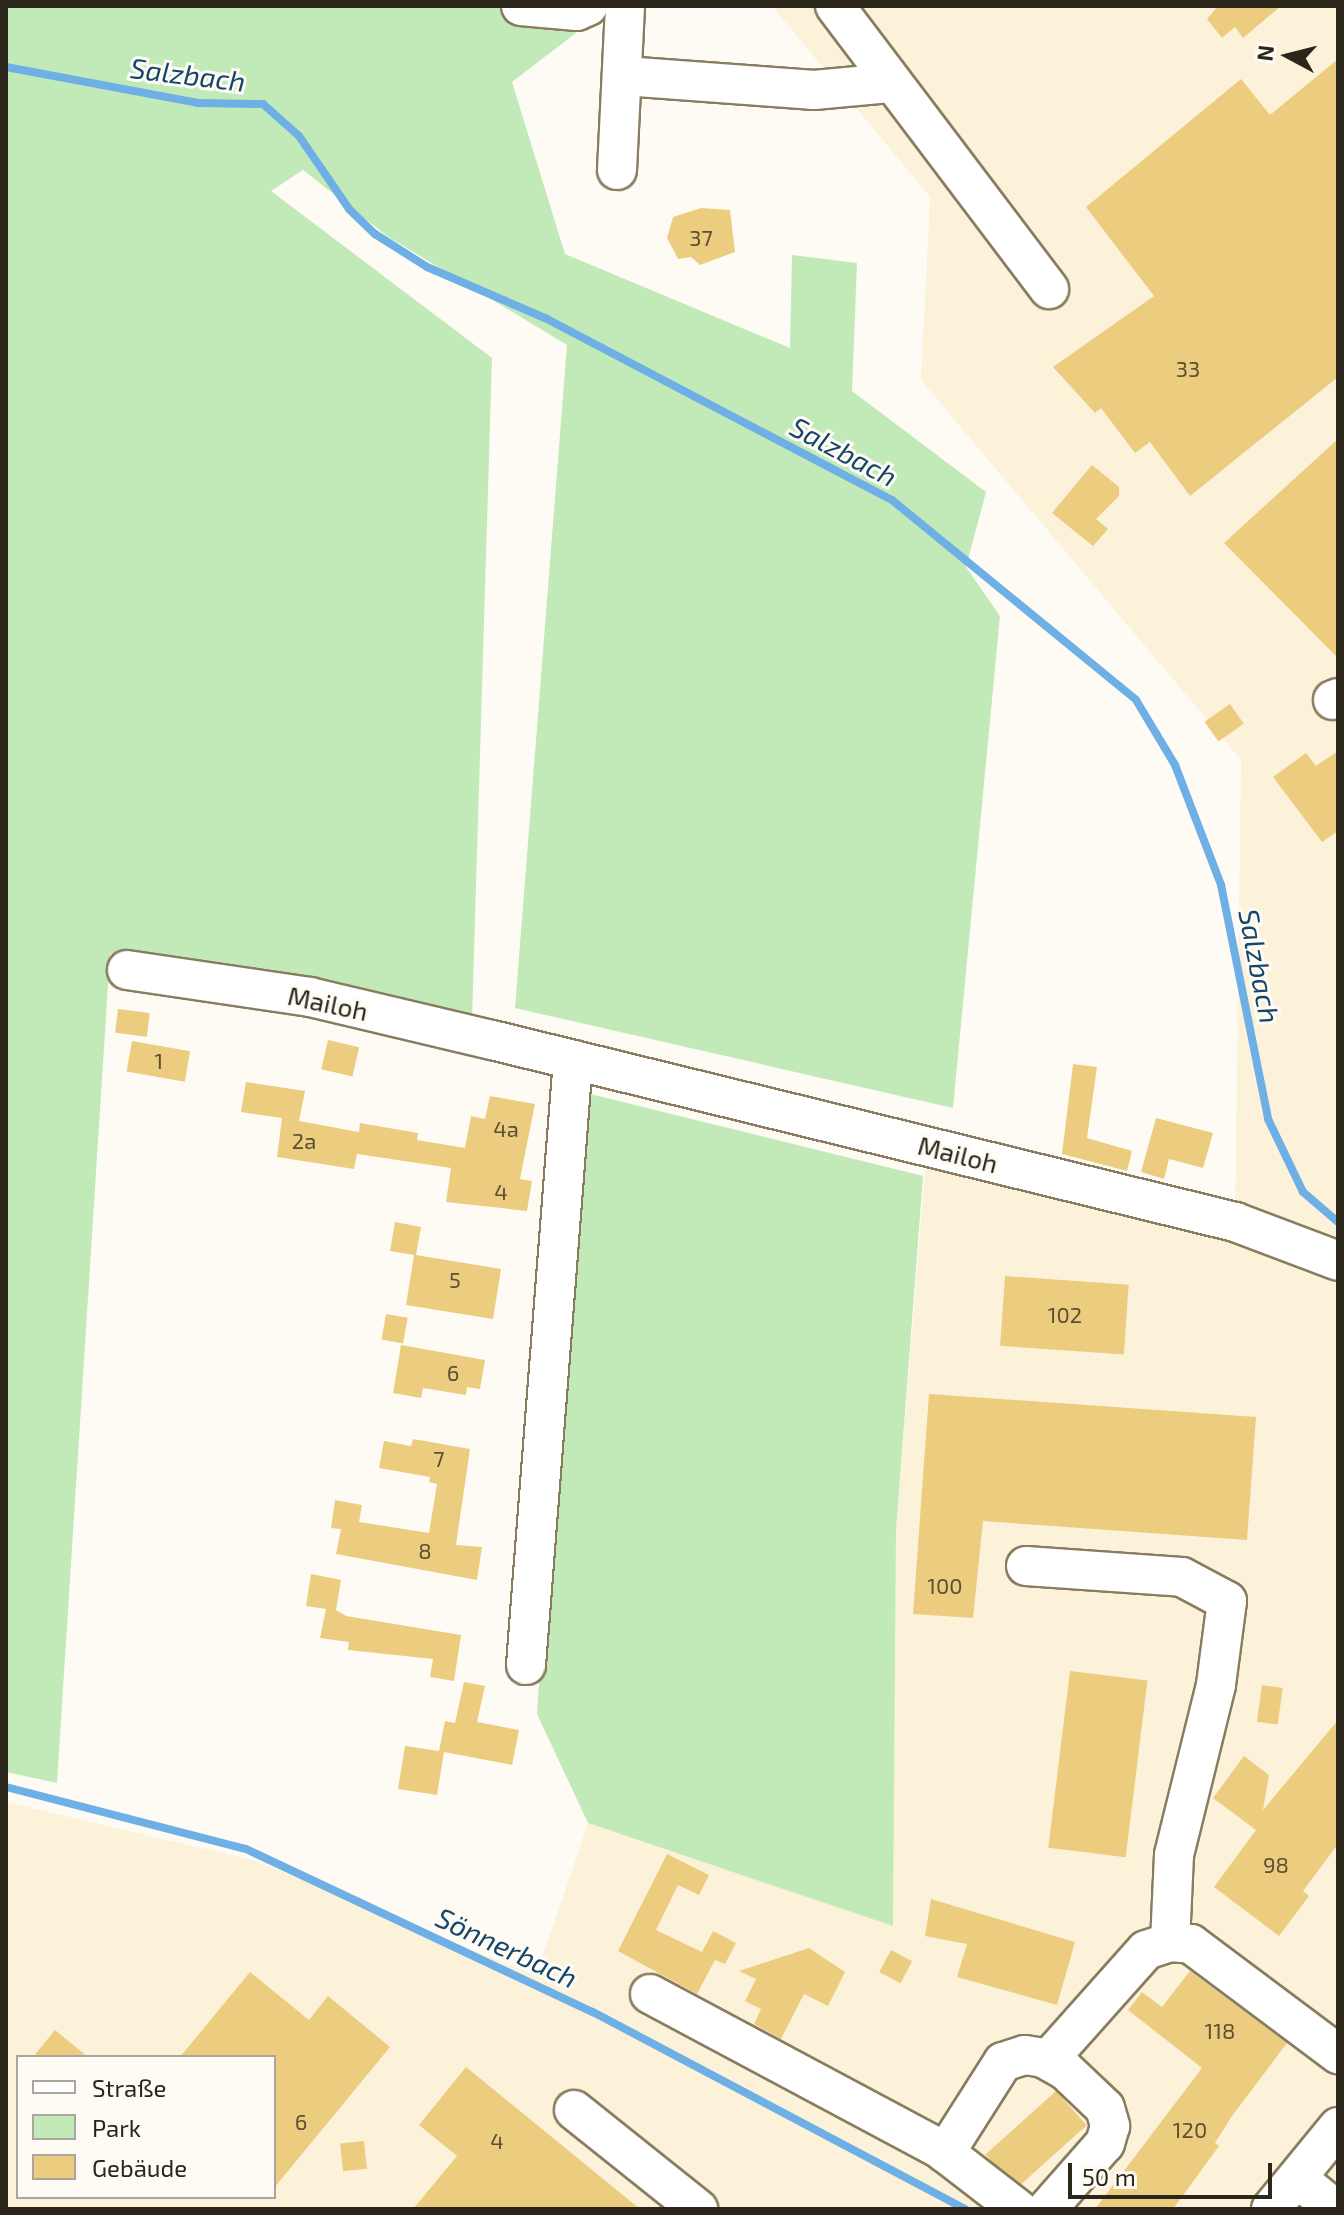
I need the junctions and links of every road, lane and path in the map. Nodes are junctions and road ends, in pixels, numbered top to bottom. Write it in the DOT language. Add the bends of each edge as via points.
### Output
graph roads {
  1 [pos="521,6"];
  2 [pos="588,6"];
  3 [pos="625,6"];
  4 [pos="835,6"];
  5 [pos="624,76"];
  6 [pos="890,83"];
  7 [pos="617,170"];
  8 [pos="1049,289"];
  9 [pos="127,970"];
  10 [pos="573,1060"];
  11 [pos="1338,1261"];
  12 [pos="1026,1566"];
  13 [pos="526,1665"];
  14 [pos="1170,1942"];
  15 [pos="650,1994"];
  16 [pos="1338,2054"];
  17 [pos="1048,2060"];
  18 [pos="574,2110"];
  19 [pos="1338,2127"];
  20 [pos="945,2153"];
  21 [pos="1297,2178"];
  22 [pos="698,2209"];
  23 [pos="1018,2209"];
  24 [pos="1047,2209"];
  25 [pos="1271,2209"];
  26 [pos="1335,2209"];
  1 -- 2 [label="street" via="577,11"];
  3 -- 5 [label="street"];
  4 -- 6 [label="street"];
  5 -- 6 [label="street" via="814,90"];
  5 -- 7 [label="street"];
  6 -- 8 [label="street"];
  9 -- 10 [label="street, Mailoh" via="310,997"];
  10 -- 11 [label="street, Mailoh" via="1235,1222"];
  10 -- 13 [label="street"];
  12 -- 14 [label="street" via="1182,1577 1227,1601 1216,1685 1174,1855"];
  14 -- 16 [label="street" via="1191,1944"];
  14 -- 17 [label="street" via="1146,1950"];
  15 -- 20 [label="street"];
  17 -- 20 [label="street" via="1025,2055 1003,2062"];
  17 -- 24 [label="street" via="1105,2108 1110,2126 1105,2143"];
  18 -- 22 [label="street"];
  19 -- 21 [label="street"];
  20 -- 23 [label="street"];
  21 -- 25 [label="street"];
  21 -- 26 [label="street"];
}
